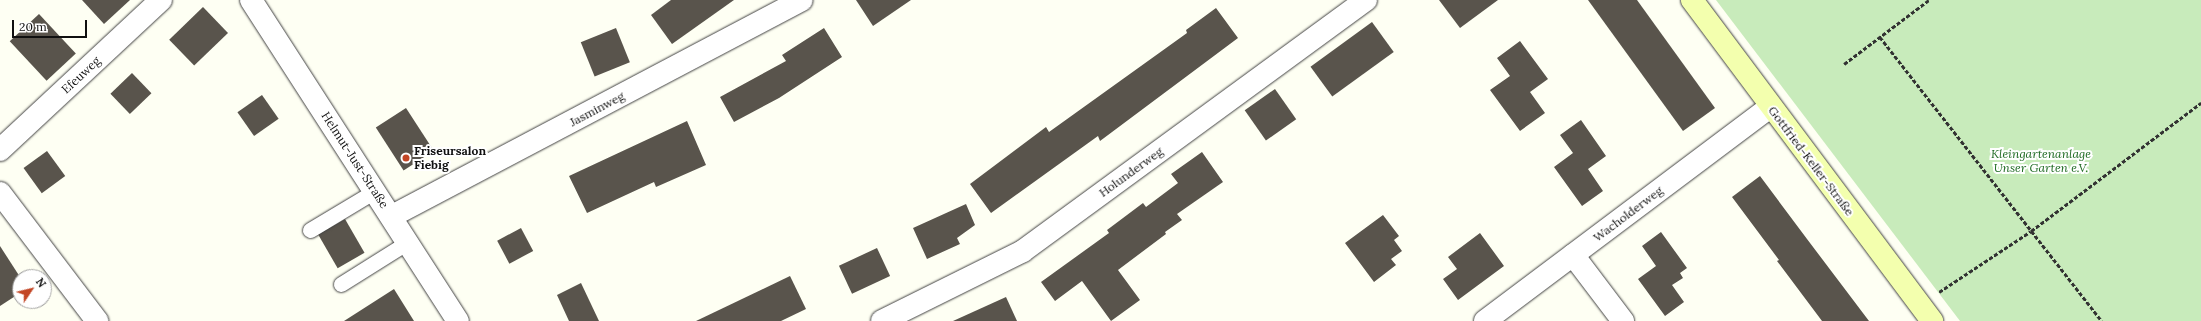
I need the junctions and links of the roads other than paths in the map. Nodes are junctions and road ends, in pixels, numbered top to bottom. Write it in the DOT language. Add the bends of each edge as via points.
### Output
graph roads {
  1 [pos="161,0"];
  2 [pos="251,0"];
  3 [pos="801,0"];
  4 [pos="1366,0"];
  5 [pos="1692,0"];
  6 [pos="1770,107"];
  7 [pos="0,150"];
  8 [pos="375,191"];
  9 [pos="0,193"];
  10 [pos="392,216"];
  11 [pos="310,230"];
  12 [pos="408,242"];
  13 [pos="1574,255"];
  14 [pos="341,284"];
  15 [pos="1926,312"];
  16 [pos="97,321"];
  17 [pos="458,321"];
  18 [pos="882,321"];
  19 [pos="1485,321"];
  20 [pos="1623,321"];
  1 -- 7 [label="street, Efeuweg"];
  2 -- 8 [label="street, Helmut-Just-Straße"];
  3 -- 10 [label="street, Jasminweg"];
  4 -- 18 [label="street, Holunderweg" via="1024,251"];
  5 -- 6 [label="street, Gottfried-Keller-Straße"];
  6 -- 13 [label="street, Wacholderweg"];
  6 -- 15 [label="street, Gottfried-Keller-Straße"];
  8 -- 10 [label="street, Helmut-Just-Straße"];
  8 -- 11 [label="lane"];
  9 -- 16 [label="street"];
  10 -- 12 [label="street, Helmut-Just-Straße"];
  12 -- 14 [label="lane"];
  12 -- 17 [label="street, Helmut-Just-Straße"];
  13 -- 19 [label="street, Wacholderweg"];
  13 -- 20 [label="street"];
}
